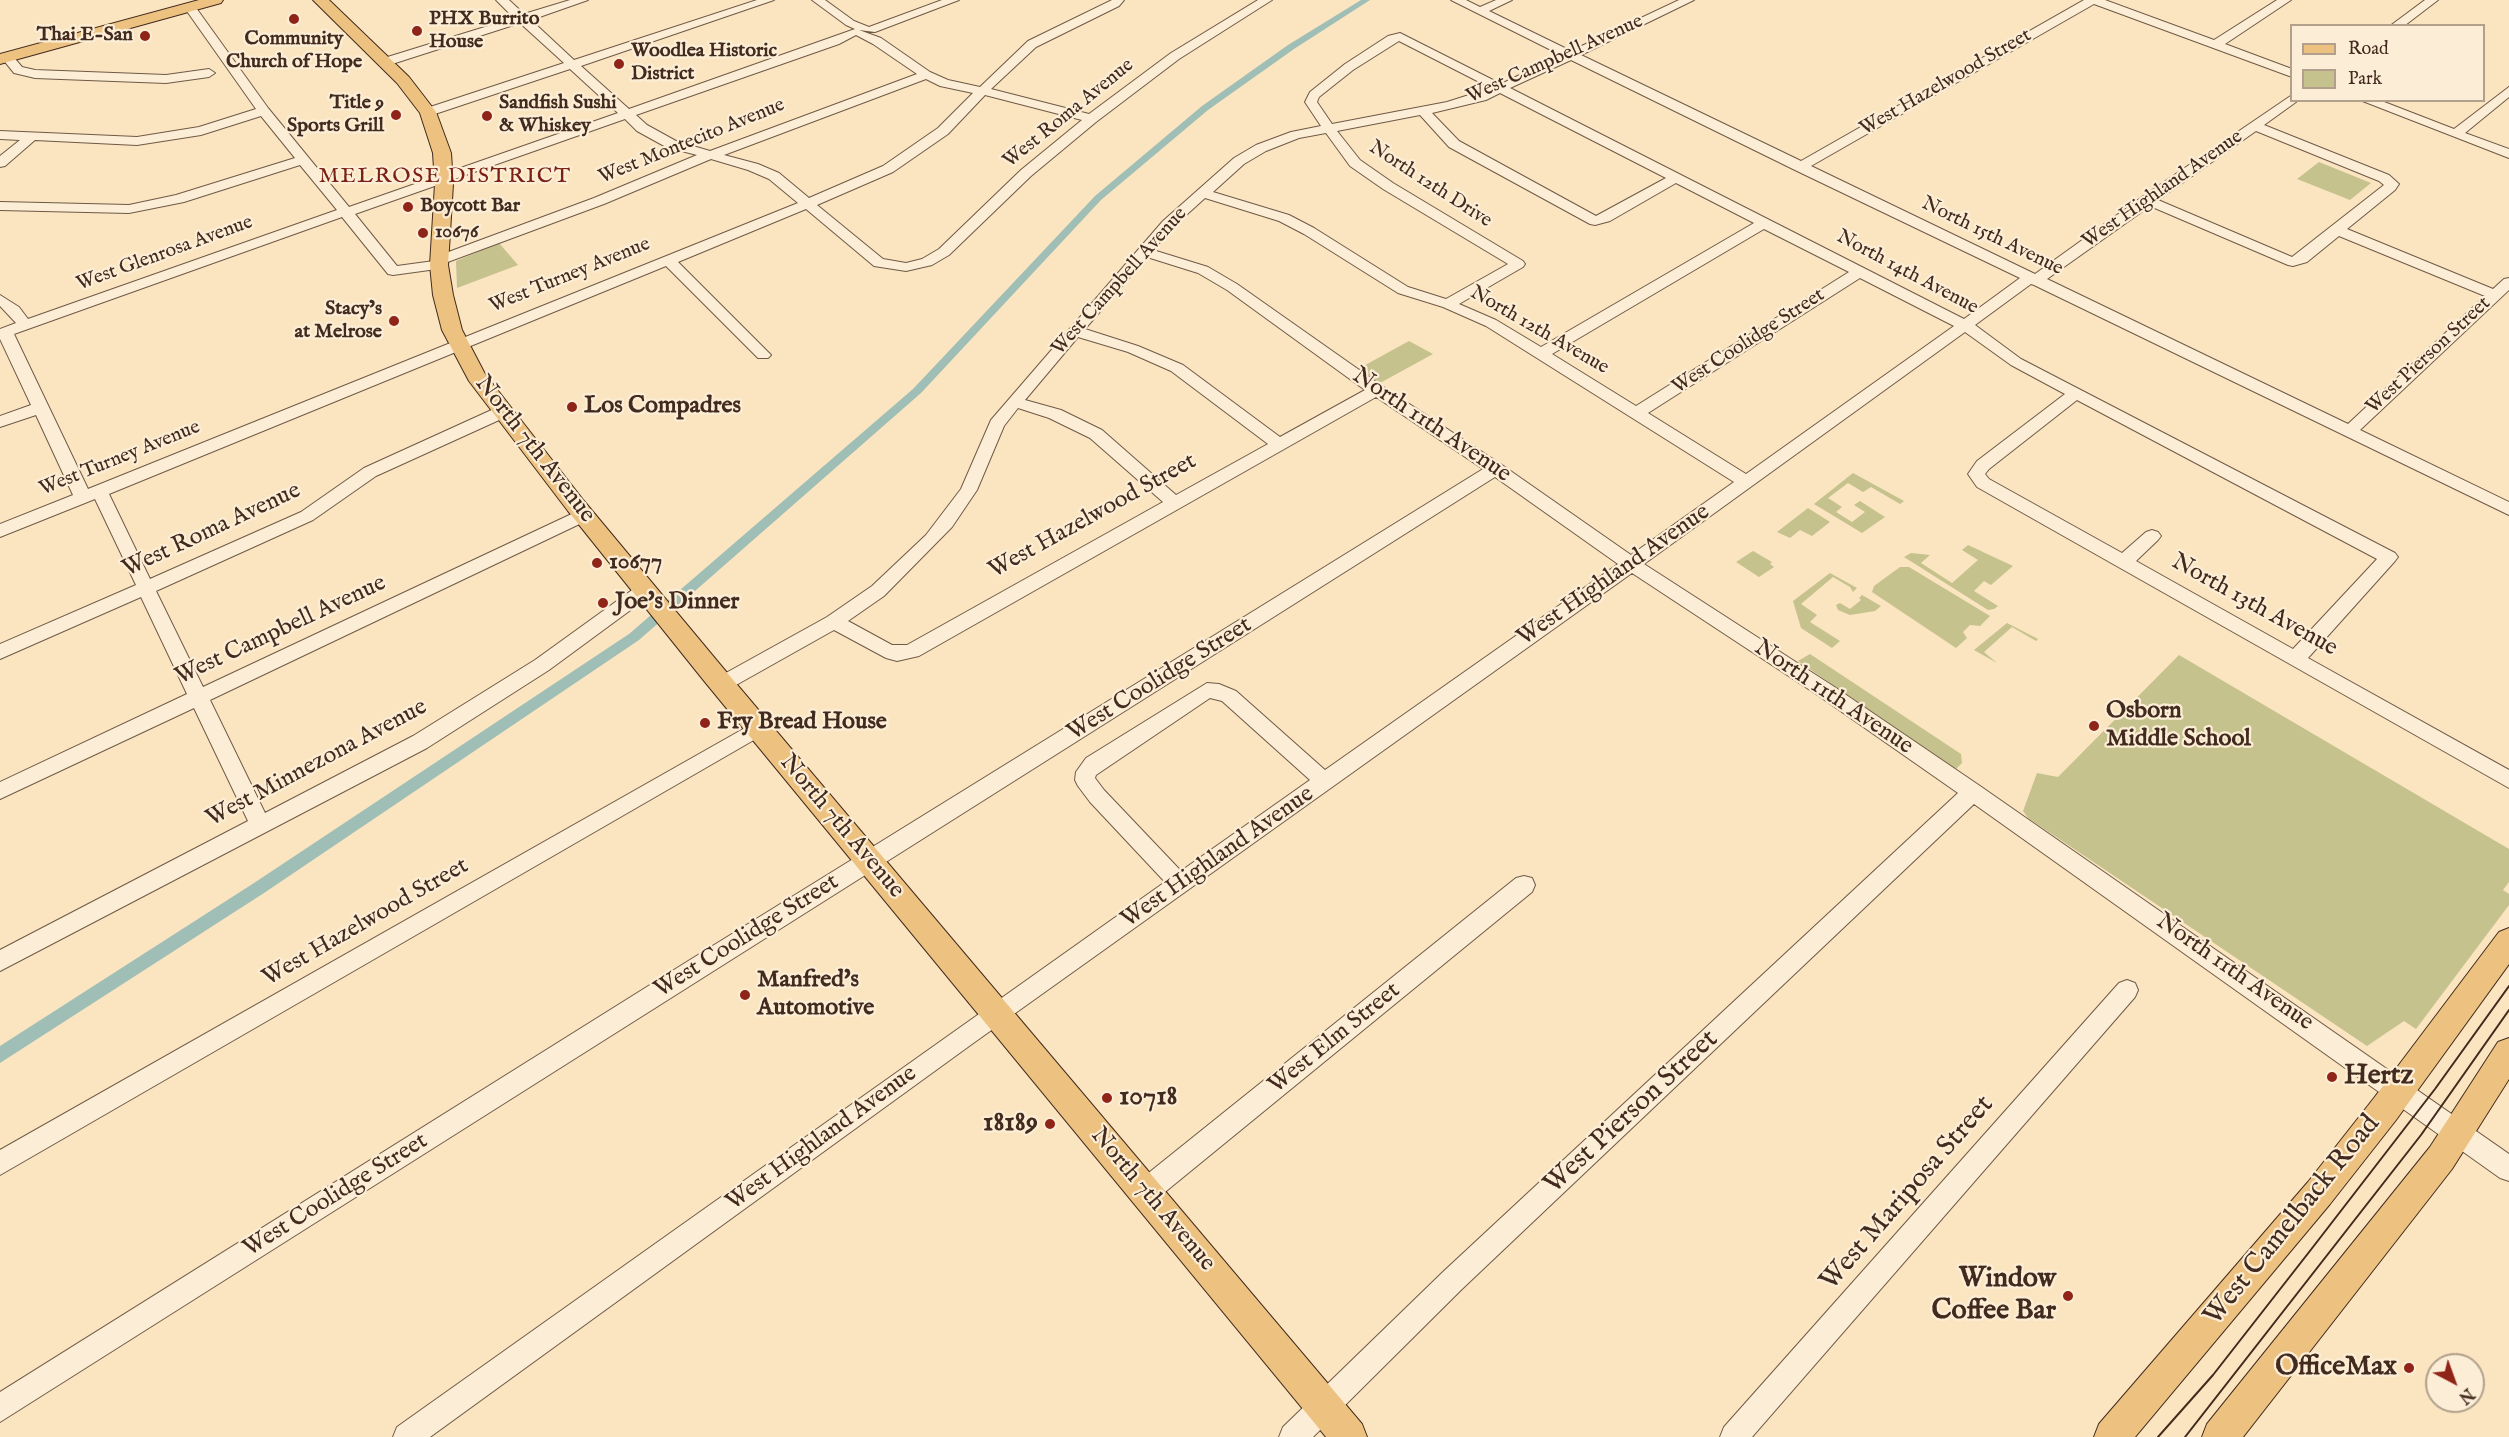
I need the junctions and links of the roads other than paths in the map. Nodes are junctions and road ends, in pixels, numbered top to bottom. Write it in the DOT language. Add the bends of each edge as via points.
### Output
graph roads {
  1 [pos="216,0"];
  2 [pos="320,0"];
  3 [pos="502,0"];
  4 [pos="582,0"];
  5 [pos="768,0"];
  6 [pos="818,0"];
  7 [pos="953,0"];
  8 [pos="1118,0"];
  9 [pos="1266,0"];
  10 [pos="1457,0"];
  11 [pos="1506,0"];
  12 [pos="1688,0"];
  13 [pos="2093,0"];
  14 [pos="2136,0"];
  15 [pos="2285,0"];
  16 [pos="2432,0"];
  17 [pos="190,7"];
  18 [pos="2119,10"];
  19 [pos="1480,11"];
  20 [pos="523,19"];
  21 [pos="2399,24"];
  22 [pos="863,32"];
  23 [pos="1399,35"];
  24 [pos="2215,45"];
  25 [pos="1571,56"];
  26 [pos="3,58"];
  27 [pos="385,62"];
  28 [pos="572,64"];
  29 [pos="209,72"];
  30 [pos="2290,72"];
  31 [pos="926,75"];
  32 [pos="1503,88"];
  33 [pos="982,91"];
  34 [pos="2509,91"];
  35 [pos="2290,100"];
  36 [pos="2371,102"];
  37 [pos="264,111"];
  38 [pos="1423,111"];
  39 [pos="428,112"];
  40 [pos="626,114"];
  41 [pos="1091,119"];
  42 [pos="2255,126"];
  43 [pos="1329,129"];
  44 [pos="2456,134"];
  45 [pos="0,135"];
  46 [pos="32,137"];
  47 [pos="2509,154"];
  48 [pos="710,155"];
  49 [pos="304,159"];
  50 [pos="0,163"];
  51 [pos="1800,166"];
  52 [pos="1676,178"];
  53 [pos="443,179"];
  54 [pos="1203,193"];
  55 [pos="2147,200"];
  56 [pos="809,204"];
  57 [pos="0,206"];
  58 [pos="345,212"];
  59 [pos="1764,223"];
  60 [pos="2338,230"];
  61 [pos="1144,252"];
  62 [pos="667,259"];
  63 [pos="440,262"];
  64 [pos="1860,271"];
  65 [pos="2032,279"];
  66 [pos="2509,282"];
  67 [pos="2495,295"];
  68 [pos="0,299"];
  69 [pos="1448,303"];
  70 [pos="25,326"];
  71 [pos="1966,326"];
  72 [pos="1077,331"];
  73 [pos="3,333"];
  74 [pos="458,344"];
  75 [pos="1541,354"];
  76 [pos="763,355"];
  77 [pos="1376,390"];
  78 [pos="2074,394"];
  79 [pos="1014,402"];
  80 [pos="40,406"];
  81 [pos="502,412"];
  82 [pos="1637,413"];
  83 [pos="0,422"];
  84 [pos="2349,432"];
  85 [pos="1279,444"];
  86 [pos="1496,469"];
  87 [pos="1746,482"];
  88 [pos="91,494"];
  89 [pos="1174,502"];
  90 [pos="2509,509"];
  91 [pos="584,515"];
  92 [pos="0,531"];
  93 [pos="2152,536"];
  94 [pos="2124,562"];
  95 [pos="1630,563"];
  96 [pos="147,588"];
  97 [pos="656,604"];
  98 [pos="834,622"];
  99 [pos="0,652"];
  100 [pos="2296,659"];
  101 [pos="722,684"];
  102 [pos="199,698"];
  103 [pos="759,728"];
  104 [pos="2509,780"];
  105 [pos="1325,783"];
  106 [pos="0,791"];
  107 [pos="1973,792"];
  108 [pos="261,826"];
  109 [pos="870,860"];
  110 [pos="1180,885"];
  111 [pos="1524,885"];
  112 [pos="2509,941"];
  113 [pos="0,961"];
  114 [pos="2127,990"];
  115 [pos="996,1014"];
  116 [pos="2509,1052"];
  117 [pos="2400,1090"];
  118 [pos="2459,1133"];
  119 [pos="0,1163"];
  120 [pos="2509,1168"];
  121 [pos="1145,1192"];
  122 [pos="1324,1407"];
  123 [pos="0,1408"];
  124 [pos="407,1437"];
  125 [pos="1293,1437"];
  126 [pos="1349,1437"];
  127 [pos="1734,1437"];
  128 [pos="2112,1437"];
  129 [pos="2220,1437"];
  1 -- 17 [label="main road"];
  2 -- 27 [label="main road, North 7th Avenue"];
  3 -- 20 [label="street"];
  4 -- 20 [label="street"];
  5 -- 28 [label="street"];
  6 -- 22 [label="street"];
  7 -- 22 [label="street, West Glenrosa Avenue"];
  8 -- 33 [label="street, West Turney Avenue" via="1042,38"];
  9 -- 41 [label="street, West Roma Avenue" via="1175,56"];
  10 -- 19 [label="street, North 15th Avenue"];
  11 -- 19 [label="street"];
  12 -- 25 [label="street, West Campbell Avenue"];
  13 -- 18 [label="street"];
  13 -- 51 [label="street, West Hazelwood Street"];
  14 -- 18 [label="street"];
  15 -- 24 [label="street"];
  16 -- 21 [label="street"];
  17 -- 26 [label="main road"];
  17 -- 37 [label="street"];
  18 -- 24 [label="street"];
  19 -- 25 [label="street, North 15th Avenue"];
  20 -- 27 [label="street"];
  20 -- 28 [label="street"];
  22 -- 31 [label="street"];
  22 -- 40 [label="street, West Glenrosa Avenue"];
  23 -- 32 [label="street, North 14th Avenue"];
  23 -- 43 [label="street, North 12th Drive" via="1314,95 1311,102"];
  24 -- 30 [label="street"];
  25 -- 32 [label="street, West Campbell Avenue"];
  25 -- 51 [label="street, North 15th Avenue"];
  26 -- 29 [label="street" via="18,70 35,74 166,79"];
  27 -- 39 [label="main road, North 7th Avenue"];
  28 -- 39 [label="street"];
  28 -- 40 [label="street"];
  31 -- 33 [label="street"];
  31 -- 48 [label="street, West Montecito Avenue"];
  32 -- 38 [label="street, West Campbell Avenue"];
  32 -- 52 [label="street, North 14th Avenue"];
  33 -- 41 [label="street"];
  33 -- 56 [label="street, West Turney Avenue" via="944,131 888,169"];
  34 -- 44 [label="street"];
  35 -- 42 [label="street, West Highland Avenue"];
  36 -- 44 [label="street"];
  37 -- 46 [label="street" via="201,131 162,138 122,141"];
  37 -- 49 [label="street"];
  38 -- 43 [label="street, West Campbell Avenue"];
  38 -- 52 [label="street" via="1454,144 1595,220"];
  39 -- 53 [label="main road, North 7th Avenue" via="442,153"];
  40 -- 48 [label="street" via="671,144"];
  40 -- 53 [label="street, West Glenrosa Avenue"];
  41 -- 56 [label="street, West Roma Avenue" via="1026,173 944,252 927,262 906,267 879,263"];
  42 -- 55 [label="street, West Highland Avenue"];
  42 -- 60 [label="street" via="2392,184"];
  43 -- 54 [label="street, West Campbell Avenue" via="1296,135 1261,148 1239,161"];
  43 -- 69 [label="street, North 12th Drive" via="1355,163 1518,264"];
  44 -- 47 [label="street"];
  45 -- 46 [label="street"];
  46 -- 50 [label="street"];
  48 -- 56 [label="street" via="774,176"];
  48 -- 63 [label="street, West Montecito Avenue"];
  49 -- 57 [label="street" via="179,199 129,209"];
  49 -- 58 [label="street"];
  51 -- 65 [label="street, North 15th Avenue"];
  52 -- 59 [label="street, North 14th Avenue"];
  53 -- 58 [label="street, West Glenrosa Avenue"];
  53 -- 63 [label="main road, North 7th Avenue"];
  54 -- 61 [label="street, West Campbell Avenue"];
  54 -- 69 [label="street, North 12th Avenue" via="1291,221 1403,290"];
  55 -- 60 [label="street" via="2293,262"];
  55 -- 65 [label="street, West Highland Avenue"];
  56 -- 62 [label="street, West Turney Avenue"];
  58 -- 63 [label="street, West Montecito Avenue" via="393,271"];
  58 -- 70 [label="street, West Glenrosa Avenue"];
  59 -- 64 [label="street, North 14th Avenue"];
  59 -- 75 [label="street"];
  60 -- 67 [label="street"];
  61 -- 72 [label="street, West Campbell Avenue"];
  61 -- 77 [label="street, North 11th Avenue" via="1218,278"];
  62 -- 74 [label="street, West Turney Avenue"];
  62 -- 76 [label="street"];
  63 -- 74 [label="main road, North 7th Avenue" via="447,315"];
  64 -- 71 [label="street, North 14th Avenue"];
  64 -- 82 [label="street, West Coolidge Street"];
  65 -- 71 [label="street, West Highland Avenue"];
  65 -- 84 [label="street, North 15th Avenue"];
  66 -- 67 [label="street, West Pierson Street"];
  67 -- 84 [label="street, West Pierson Street"];
  68 -- 70 [label="street"];
  69 -- 75 [label="street, North 12th Avenue" via="1491,323"];
  70 -- 73 [label="street, West Glenrosa Avenue"];
  71 -- 78 [label="street, North 14th Avenue" via="2016,363"];
  71 -- 87 [label="street, West Highland Avenue"];
  72 -- 79 [label="street, West Campbell Avenue"];
  72 -- 85 [label="street" via="1177,368"];
  73 -- 80 [label="street"];
  74 -- 81 [label="main road, North 7th Avenue"];
  74 -- 88 [label="street, West Turney Avenue"];
  75 -- 82 [label="street, North 12th Avenue"];
  77 -- 85 [label="street, West Hazelwood Street"];
  77 -- 86 [label="street, North 11th Avenue"];
  78 -- 94 [label="street, North 13th Avenue" via="1976,474 1983,483"];
  78 -- 100 [label="street, North 14th Avenue" via="2389,557"];
  79 -- 89 [label="street" via="1063,417 1096,434"];
  79 -- 98 [label="street, West Campbell Avenue" via="998,424 969,490 946,523 878,591"];
  80 -- 83 [label="street"];
  80 -- 88 [label="street"];
  81 -- 91 [label="main road, North 7th Avenue"];
  81 -- 96 [label="street, West Roma Avenue" via="369,471 308,516"];
  82 -- 87 [label="street, North 12th Avenue"];
  84 -- 90 [label="street, North 15th Avenue"];
  85 -- 89 [label="street, West Hazelwood Street"];
  86 -- 95 [label="street, North 11th Avenue"];
  86 -- 109 [label="street, West Coolidge Street"];
  87 -- 95 [label="street, West Highland Avenue"];
  88 -- 92 [label="street, West Turney Avenue"];
  88 -- 96 [label="street"];
  89 -- 98 [label="street, West Hazelwood Street" via="912,651 886,651"];
  91 -- 97 [label="main road, North 7th Avenue"];
  91 -- 102 [label="street, West Campbell Avenue"];
  93 -- 94 [label="street"];
  94 -- 100 [label="street, North 13th Avenue"];
  95 -- 105 [label="street, West Highland Avenue"];
  95 -- 107 [label="street, North 11th Avenue"];
  96 -- 99 [label="street, West Roma Avenue"];
  96 -- 102 [label="street"];
  97 -- 101 [label="main road, North 7th Avenue"];
  97 -- 108 [label="street, West Minnezona Avenue" via="542,665 420,742"];
  98 -- 101 [label="street, West Campbell Avenue"];
  100 -- 104 [label="street, North 13th Avenue"];
  101 -- 103 [label="main road, North 7th Avenue"];
  102 -- 106 [label="street, West Campbell Avenue"];
  102 -- 108 [label="street"];
  103 -- 109 [label="main road, North 7th Avenue"];
  103 -- 119 [label="street, West Hazelwood Street"];
  105 -- 110 [label="street, West Highland Avenue"];
  105 -- 110 [label="street" via="1229,696 1207,690 1093,764 1085,780"];
  107 -- 117 [label="street, North 11th Avenue"];
  107 -- 122 [label="street, West Pierson Street" via="1453,1280"];
  108 -- 113 [label="street, West Minnezona Avenue"];
  109 -- 115 [label="main road, North 7th Avenue"];
  109 -- 123 [label="street, West Coolidge Street"];
  110 -- 115 [label="street, West Highland Avenue"];
  111 -- 121 [label="street, West Elm Street"];
  112 -- 117 [label="main road, West Camelback Road"];
  114 -- 127 [label="street, West Mariposa Street"];
  115 -- 121 [label="main road, North 7th Avenue"];
  115 -- 124 [label="street, West Highland Avenue"];
  116 -- 118 [label="main road"];
  117 -- 118 [label="street, North 11th Avenue"];
  117 -- 128 [label="main road, West Camelback Road" via="2304,1211"];
  118 -- 120 [label="street, North 11th Avenue"];
  118 -- 129 [label="main road"];
  121 -- 122 [label="main road, North 7th Avenue"];
  122 -- 125 [label="street, West Pierson Street"];
  122 -- 126 [label="main road, North 7th Avenue"];
}
